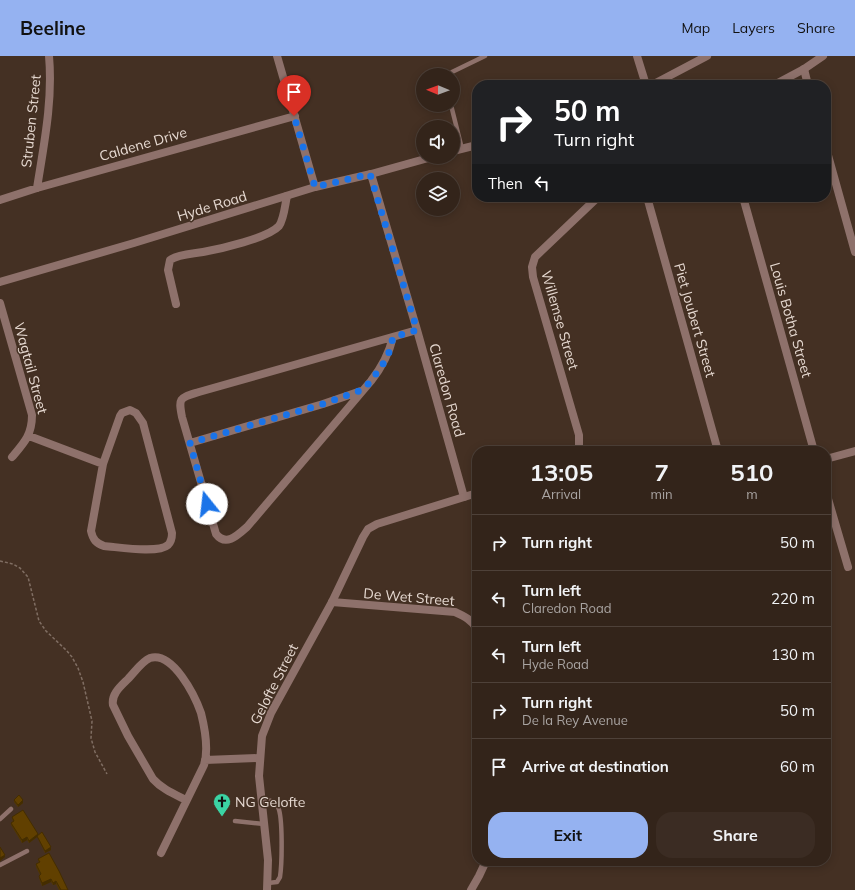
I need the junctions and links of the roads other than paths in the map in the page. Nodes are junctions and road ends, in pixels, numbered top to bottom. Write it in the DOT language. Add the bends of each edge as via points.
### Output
graph roads {
  1 [pos="48,56"];
  2 [pos="277,56"];
  3 [pos="485,56"];
  4 [pos="637,56"];
  5 [pos="707,56"];
  6 [pos="823,56"];
  7 [pos="460,68"];
  8 [pos="804,69"];
  9 [pos="644,80"];
  10 [pos="661,80"];
  11 [pos="783,80"];
  12 [pos="807,80"];
  13 [pos="453,112"];
  14 [pos="294,116"];
  15 [pos="472,146"];
  16 [pos="462,149"];
  17 [pos="416,161"];
  18 [pos="831,166"];
  19 [pos="370,174"];
  20 [pos="315,187"];
  21 [pos="37,188"];
  22 [pos="288,196"];
  23 [pos="0,200"];
  24 [pos="593,202"];
  25 [pos="648,202"];
  26 [pos="744,202"];
  27 [pos="855,252"];
  28 [pos="0,282"];
  29 [pos="0,303"];
  30 [pos="176,304"];
  31 [pos="417,330"];
  32 [pos="393,337"];
  33 [pos="362,390"];
  34 [pos="29,436"];
  35 [pos="190,443"];
  36 [pos="579,446"];
  37 [pos="717,446"];
  38 [pos="813,446"];
  39 [pos="855,451"];
  40 [pos="12,457"];
  41 [pos="831,458"];
  42 [pos="103,464"];
  43 [pos="471,495"];
  44 [pos="831,509"];
  45 [pos="848,567"];
  46 [pos="332,602"];
  47 [pos="472,622"];
  48 [pos="259,758"];
  49 [pos="206,760"];
  50 [pos="261,799"];
  51 [pos="186,800"];
  52 [pos="11,809"];
  53 [pos="0,819"];
  54 [pos="235,821"];
  55 [pos="264,824"];
  56 [pos="27,851"];
  57 [pos="161,853"];
  58 [pos="0,865"];
  59 [pos="484,866"];
  60 [pos="268,887"];
  61 [pos="471,890"];
  1 -- 21 [label="street, Struben Street" via="50,87"];
  2 -- 14 [label="street"];
  3 -- 7 [label="lane"];
  4 -- 9 [label="street"];
  5 -- 10 [label="street"];
  6 -- 8 [label="street"];
  8 -- 11 [label="street"];
  8 -- 12 [label="street"];
  13 -- 16 [label="lane"];
  14 -- 20 [label="street"];
  14 -- 21 [label="street, Caldene Drive"];
  15 -- 16 [label="street"];
  17 -- 19 [label="street, Hyde Road"];
  18 -- 27 [label="street"];
  19 -- 20 [label="street, Hyde Road"];
  19 -- 31 [label="street, Claredon Road"];
  20 -- 22 [label="street, Hyde Road"];
  21 -- 23 [label="street, Caldene Drive"];
  22 -- 28 [label="street, Hyde Road"];
  22 -- 30 [label="street" via="281,221 271,232 214,250 178,256 170,260 168,270"];
  24 -- 36 [label="street, Willemse Street" via="535,257 532,267 579,435"];
  25 -- 37 [label="street, Piet Joubert Street"];
  26 -- 38 [label="street, Louis Botha Street"];
  29 -- 34 [label="street, Wagtail Street" via="32,415"];
  31 -- 32 [label="street"];
  31 -- 43 [label="street, Claredon Road"];
  32 -- 33 [label="street" via="385,361"];
  32 -- 35 [label="street" via="185,396 180,403"];
  33 -- 35 [label="street"];
  33 -- 35 [label="street" via="247,527 228,540 219,538 216,534"];
  34 -- 40 [label="street"];
  34 -- 42 [label="street"];
  39 -- 41 [label="street"];
  42 -- 42 [label="street" via="91,531 93,540 104,546 157,550 167,546 172,534 143,423 136,413 130,410 122,413"];
  43 -- 46 [label="street, Gelofte Street" via="368,529"];
  44 -- 45 [label="street"];
  46 -- 47 [label="street, De Wet Street" via="455,612"];
  46 -- 48 [label="street, Gelofte Street" via="265,726"];
  48 -- 49 [label="street"];
  48 -- 50 [label="street, Gelofte Street"];
  49 -- 51 [label="street"];
  49 -- 51 [label="street" via="206,736 194,698 174,667 163,658 149,659 116,692 113,705 153,779 167,791"];
  50 -- 55 [label="street, Gelofte Street"];
  50 -- 60 [label="lane" via="274,802 280,816 280,877"];
  51 -- 57 [label="street"];
  52 -- 53 [label="lane"];
  54 -- 55 [label="lane"];
  55 -- 60 [label="street, Gelofte Street"];
  56 -- 58 [label="lane"];
  59 -- 61 [label="street"];
}
